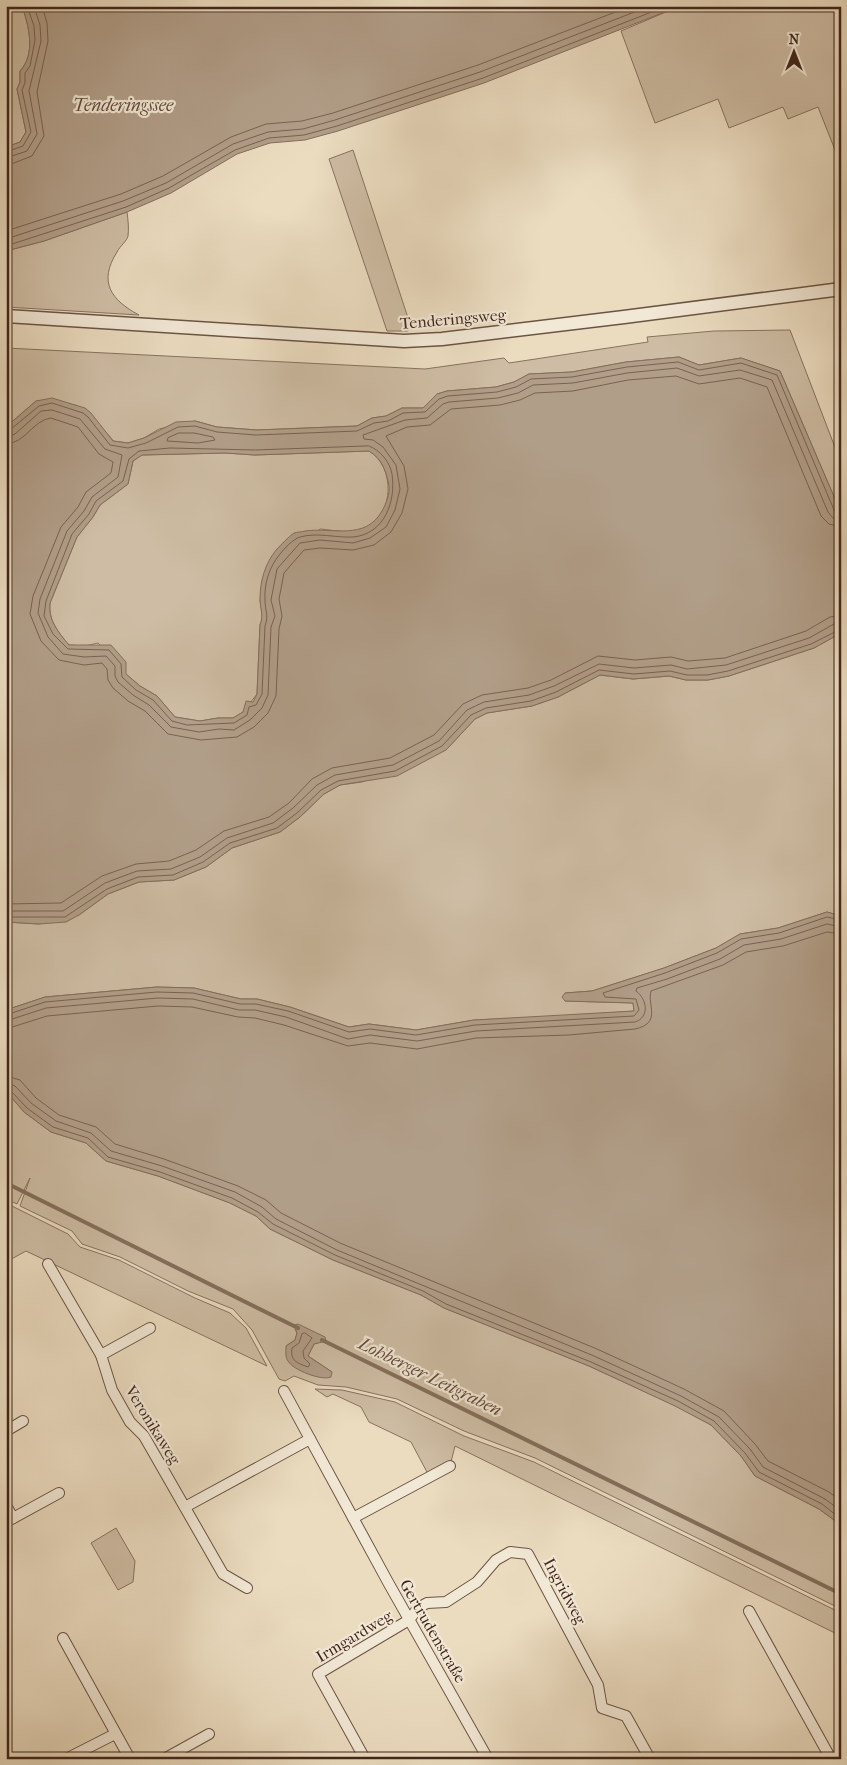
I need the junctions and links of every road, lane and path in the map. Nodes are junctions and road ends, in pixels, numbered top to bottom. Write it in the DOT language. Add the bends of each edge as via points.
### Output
graph roads {
  1 [pos="841,289"];
  2 [pos="6,316"];
  3 [pos="48,1264"];
  4 [pos="150,1328"];
  5 [pos="101,1356"];
  6 [pos="284,1391"];
  7 [pos="23,1421"];
  8 [pos="6,1431"];
  9 [pos="310,1439"];
  10 [pos="450,1466"];
  11 [pos="59,1493"];
  12 [pos="6,1505"];
  13 [pos="185,1507"];
  14 [pos="353,1518"];
  15 [pos="10,1520"];
  16 [pos="247,1588"];
  17 [pos="749,1611"];
  18 [pos="410,1620"];
  19 [pos="63,1638"];
  20 [pos="115,1734"];
  21 [pos="209,1734"];
  22 [pos="66,1759"];
  23 [pos="130,1759"];
  24 [pos="164,1759"];
  25 [pos="365,1759"];
  26 [pos="488,1759"];
  27 [pos="650,1759"];
  28 [pos="832,1759"];
  1 -- 2 [label="street, Tenderingsweg" via="596,321 404,341"];
  3 -- 5 [label="street, Veronikaweg"];
  4 -- 5 [label="street"];
  5 -- 13 [label="street, Veronikaweg" via="112,1390 130,1422 144,1436"];
  6 -- 9 [label="street, Gertrudenstraße"];
  7 -- 8 [label="street"];
  9 -- 13 [label="street"];
  9 -- 14 [label="street, Gertrudenstraße"];
  10 -- 14 [label="street"];
  11 -- 15 [label="street"];
  12 -- 15 [label="street"];
  13 -- 16 [label="street, Veronikaweg" via="223,1574"];
  14 -- 18 [label="street, Gertrudenstraße"];
  17 -- 28 [label="street"];
  18 -- 25 [label="street, Irmgardweg" via="318,1674"];
  18 -- 26 [label="street, Gertrudenstraße"];
  18 -- 27 [label="street, Ingridweg" via="418,1608 427,1603 446,1602 478,1582 496,1560 510,1552 528,1554 598,1685 602,1708 626,1716"];
  19 -- 20 [label="street"];
  20 -- 22 [label="street"];
  20 -- 23 [label="street"];
  21 -- 24 [label="street"];
}
